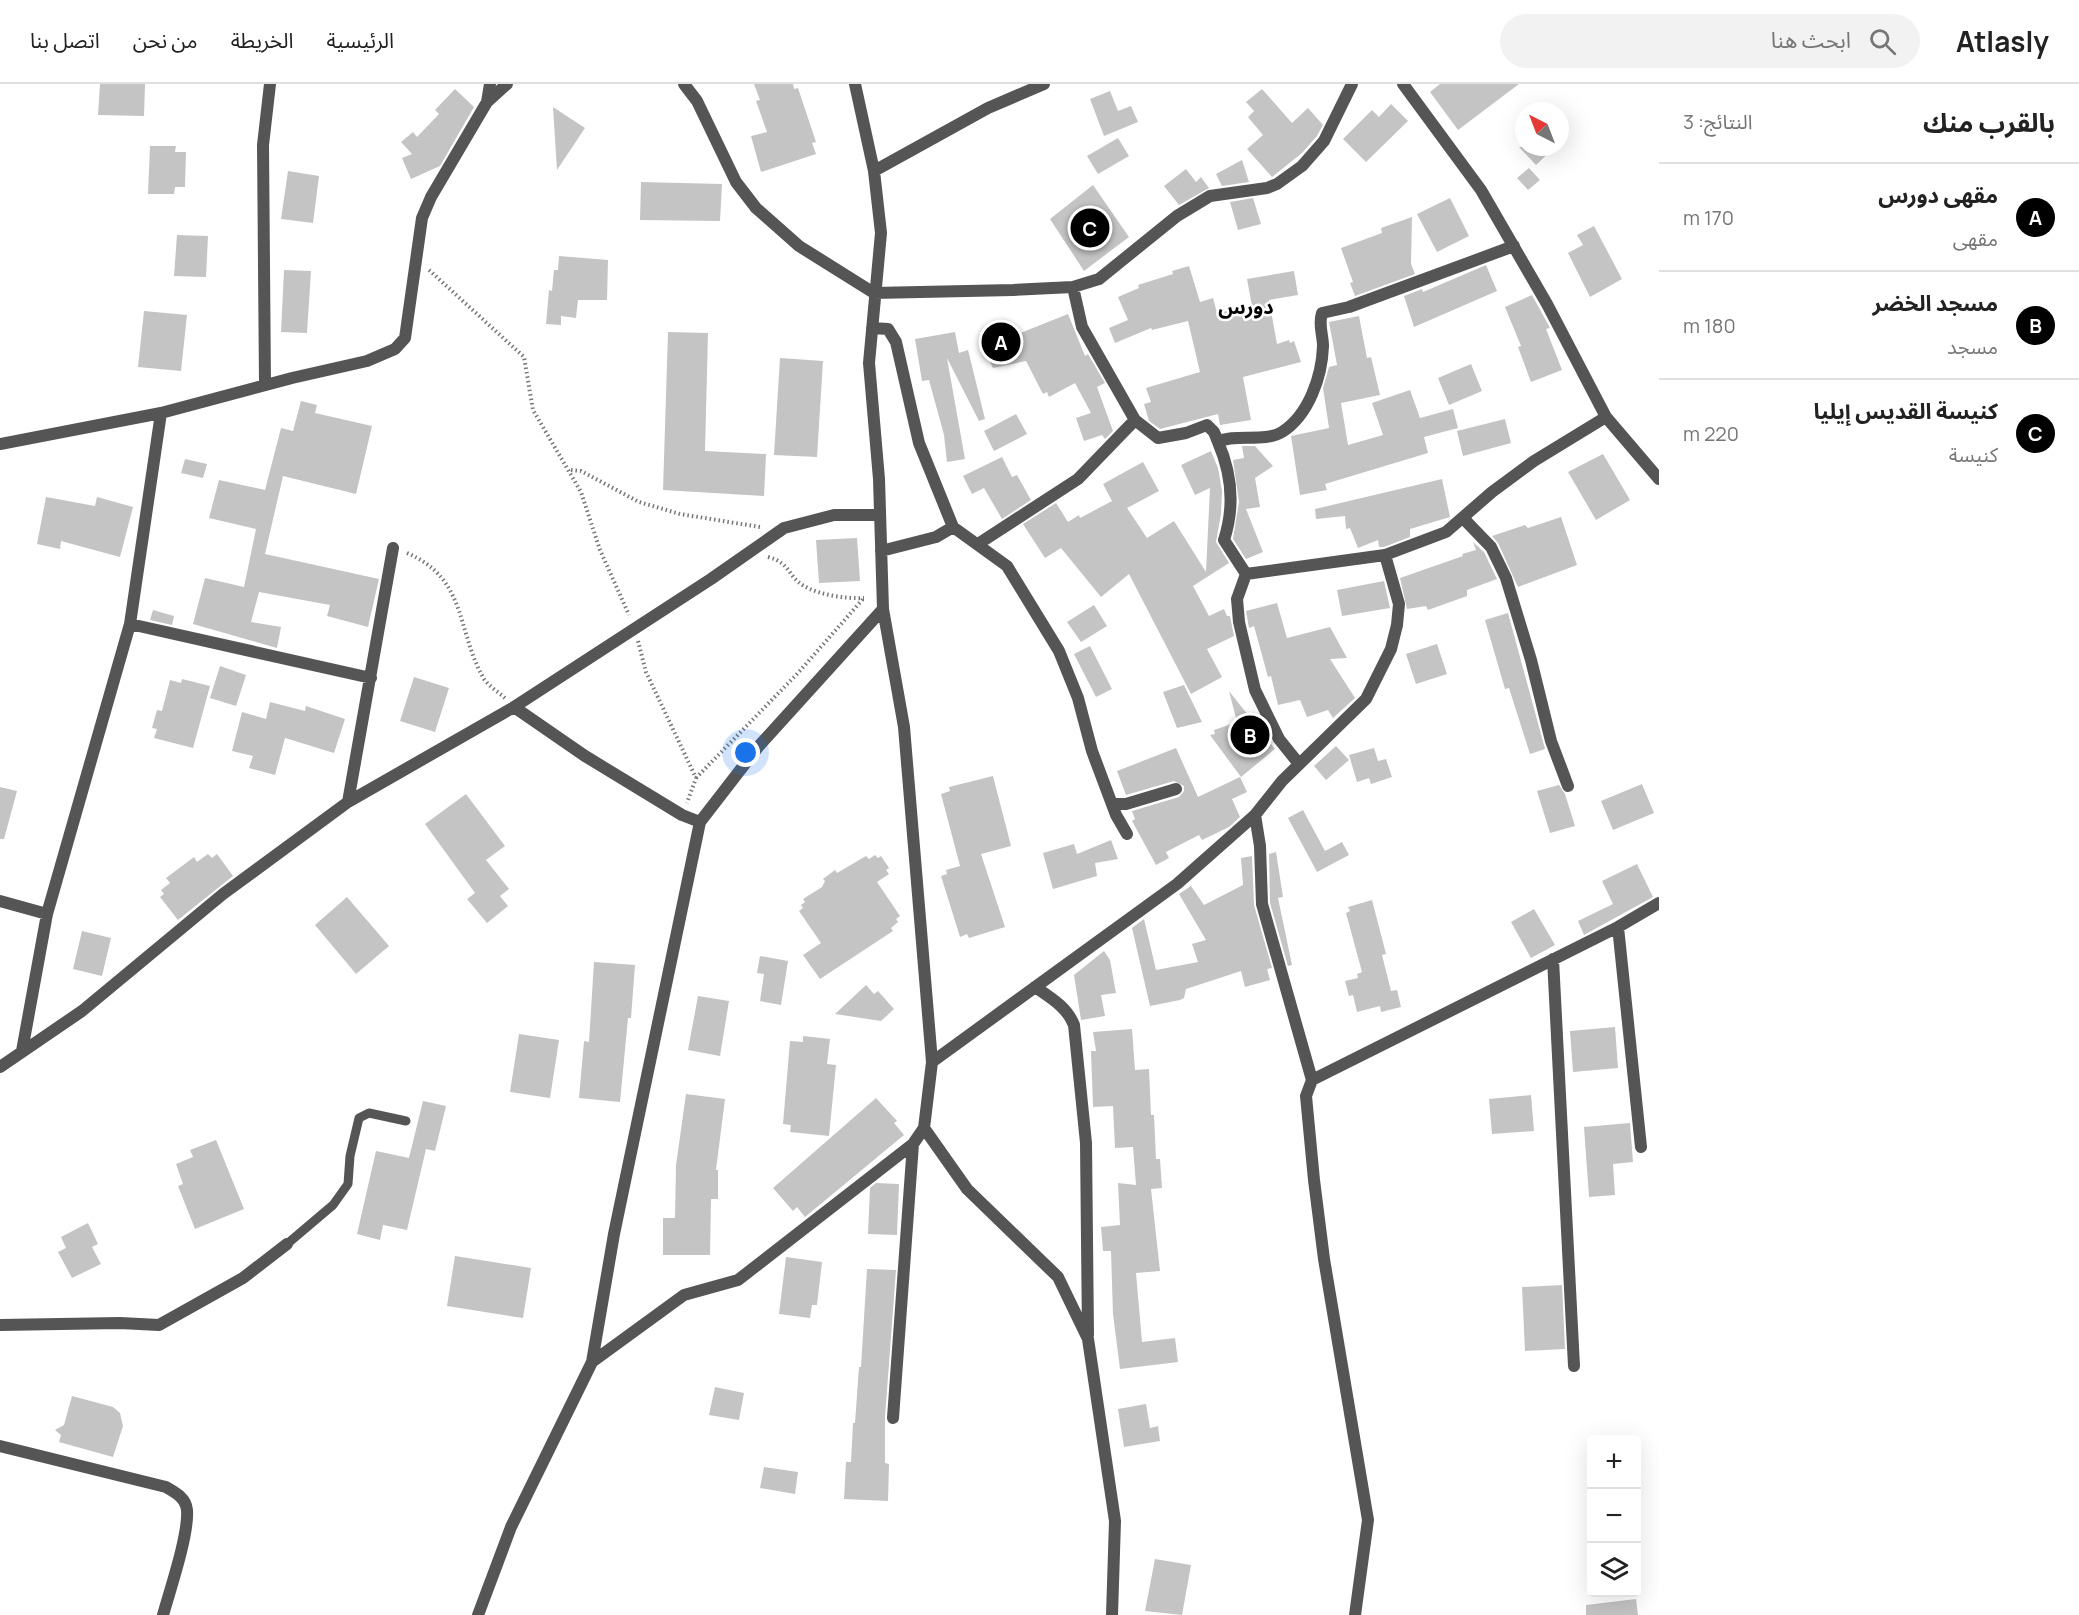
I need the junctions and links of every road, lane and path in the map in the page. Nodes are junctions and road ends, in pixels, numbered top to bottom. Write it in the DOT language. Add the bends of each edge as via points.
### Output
graph roads {
  1 [pos="270,84"];
  2 [pos="490,84"];
  3 [pos="507,84"];
  4 [pos="684,84"];
  5 [pos="855,84"];
  6 [pos="1044,84"];
  7 [pos="1352,84"];
  8 [pos="1403,84"];
  9 [pos="487,102"];
  10 [pos="874,171"];
  11 [pos="1514,246"];
  12 [pos="416,259"];
  13 [pos="1073,287"];
  14 [pos="874,293"];
  15 [pos="872,328"];
  16 [pos="265,385"];
  17 [pos="161,413"];
  18 [pos="1606,417"];
  19 [pos="1135,420"];
  20 [pos="1218,442"];
  21 [pos="0,444"];
  22 [pos="570,470"];
  23 [pos="1659,479"];
  24 [pos="880,515"];
  25 [pos="1463,518"];
  26 [pos="953,526"];
  27 [pos="784,528"];
  28 [pos="978,544"];
  29 [pos="393,548"];
  30 [pos="881,551"];
  31 [pos="750,552"];
  32 [pos="1385,555"];
  33 [pos="1246,574"];
  34 [pos="883,584"];
  35 [pos="863,599"];
  36 [pos="883,609"];
  37 [pos="130,624"];
  38 [pos="635,627"];
  39 [pos="371,678"];
  40 [pos="514,707"];
  41 [pos="1299,764"];
  42 [pos="696,778"];
  43 [pos="1568,786"];
  44 [pos="1176,789"];
  45 [pos="348,802"];
  46 [pos="1113,804"];
  47 [pos="682,815"];
  48 [pos="1255,815"];
  49 [pos="700,822"];
  50 [pos="1127,834"];
  51 [pos="0,901"];
  52 [pos="1659,903"];
  53 [pos="47,914"];
  54 [pos="1618,927"];
  55 [pos="1552,959"];
  56 [pos="1035,987"];
  57 [pos="22,1051"];
  58 [pos="932,1062"];
  59 [pos="0,1067"];
  60 [pos="1311,1080"];
  61 [pos="406,1121"];
  62 [pos="924,1128"];
  63 [pos="913,1144"];
  64 [pos="1641,1147"];
  65 [pos="287,1244"];
  66 [pos="0,1325"];
  67 [pos="1089,1339"];
  68 [pos="592,1362"];
  69 [pos="1574,1366"];
  70 [pos="893,1418"];
  71 [pos="0,1446"];
  72 [pos="163,1615"];
  73 [pos="478,1615"];
  74 [pos="1112,1615"];
  75 [pos="1354,1615"];
  1 -- 16 [label="street" via="263,145"];
  2 -- 9 [label="street"];
  3 -- 9 [label="street"];
  4 -- 14 [label="street" via="697,101 736,182 756,208 799,246"];
  5 -- 10 [label="street"];
  6 -- 10 [label="street" via="988,108"];
  7 -- 13 [label="street" via="1324,141 1302,166 1277,184 1209,196 1177,216 1099,279"];
  8 -- 11 [label="street" via="1481,190"];
  9 -- 12 [label="street" via="431,197 422,218"];
  10 -- 14 [label="street" via="881,233"];
  11 -- 18 [label="street"];
  11 -- 20 [label="street" via="1349,307 1322,313 1322,351 1308,406 1282,432"];
  12 -- 16 [label="street" via="405,338 395,349 367,361"];
  12 -- 22 [label="path" via="524,357 533,410"];
  13 -- 14 [label="street"];
  13 -- 19 [label="street" via="1082,327"];
  14 -- 15 [label="street"];
  15 -- 24 [label="street" via="869,363"];
  15 -- 26 [label="street" via="888,329 896,342 919,443"];
  16 -- 17 [label="street"];
  17 -- 21 [label="street"];
  17 -- 37 [label="street"];
  18 -- 23 [label="street"];
  18 -- 25 [label="street" via="1533,461"];
  19 -- 20 [label="street" via="1158,438 1207,425"];
  19 -- 28 [label="street" via="1078,479"];
  20 -- 33 [label="street" via="1232,490 1224,540"];
  22 -- 27 [label="path" via="580,471 639,502 680,514"];
  22 -- 38 [label="path"];
  24 -- 27 [label="street" via="834,515"];
  24 -- 30 [label="street"];
  25 -- 32 [label="street" via="1446,532"];
  25 -- 43 [label="street" via="1491,547 1506,578 1551,741"];
  26 -- 28 [label="street"];
  26 -- 30 [label="street" via="936,537"];
  27 -- 31 [label="street"];
  28 -- 46 [label="street" via="1007,566 1059,651"];
  29 -- 39 [label="street"];
  29 -- 40 [label="path" via="431,566 448,585 485,680"];
  30 -- 34 [label="street"];
  31 -- 35 [label="path" via="782,560 804,586"];
  31 -- 38 [label="street"];
  32 -- 33 [label="street"];
  32 -- 41 [label="street" via="1399,604 1391,649 1366,699"];
  33 -- 41 [label="street" via="1237,599 1255,690 1279,739"];
  34 -- 35 [label="path"];
  34 -- 36 [label="street"];
  35 -- 42 [label="path"];
  36 -- 49 [label="street" via="758,747"];
  36 -- 58 [label="street" via="904,727"];
  37 -- 39 [label="street"];
  37 -- 53 [label="street"];
  38 -- 40 [label="street"];
  38 -- 42 [label="path" via="646,672"];
  39 -- 45 [label="street"];
  40 -- 45 [label="street"];
  40 -- 47 [label="street"];
  41 -- 48 [label="street"];
  42 -- 47 [label="path"];
  44 -- 46 [label="street" via="1126,804"];
  45 -- 57 [label="street" via="223,894 82,1011"];
  46 -- 50 [label="street"];
  47 -- 49 [label="street"];
  48 -- 56 [label="street" via="1178,884"];
  48 -- 60 [label="street" via="1262,904 1270,942"];
  49 -- 68 [label="street" via="616,1222"];
  51 -- 53 [label="street"];
  52 -- 54 [label="street"];
  53 -- 57 [label="street"];
  54 -- 55 [label="street"];
  54 -- 64 [label="street"];
  55 -- 60 [label="street"];
  55 -- 69 [label="street"];
  56 -- 58 [label="street"];
  56 -- 67 [label="street" via="1060,1005 1074,1025 1086,1143"];
  57 -- 59 [label="street"];
  58 -- 62 [label="street"];
  60 -- 75 [label="street" via="1306,1096 1324,1259 1368,1520"];
  61 -- 65 [label="lane" via="369,1113 359,1118 348,1184 333,1205"];
  62 -- 63 [label="street"];
  62 -- 67 [label="street" via="967,1189 1059,1277"];
  63 -- 68 [label="street" via="738,1280 684,1294"];
  63 -- 70 [label="street"];
  65 -- 66 [label="street" via="243,1278 159,1325"];
  67 -- 74 [label="street" via="1115,1521"];
  68 -- 73 [label="street" via="511,1527"];
  71 -- 72 [label="street" via="166,1487 179,1495 187,1509"];
}
